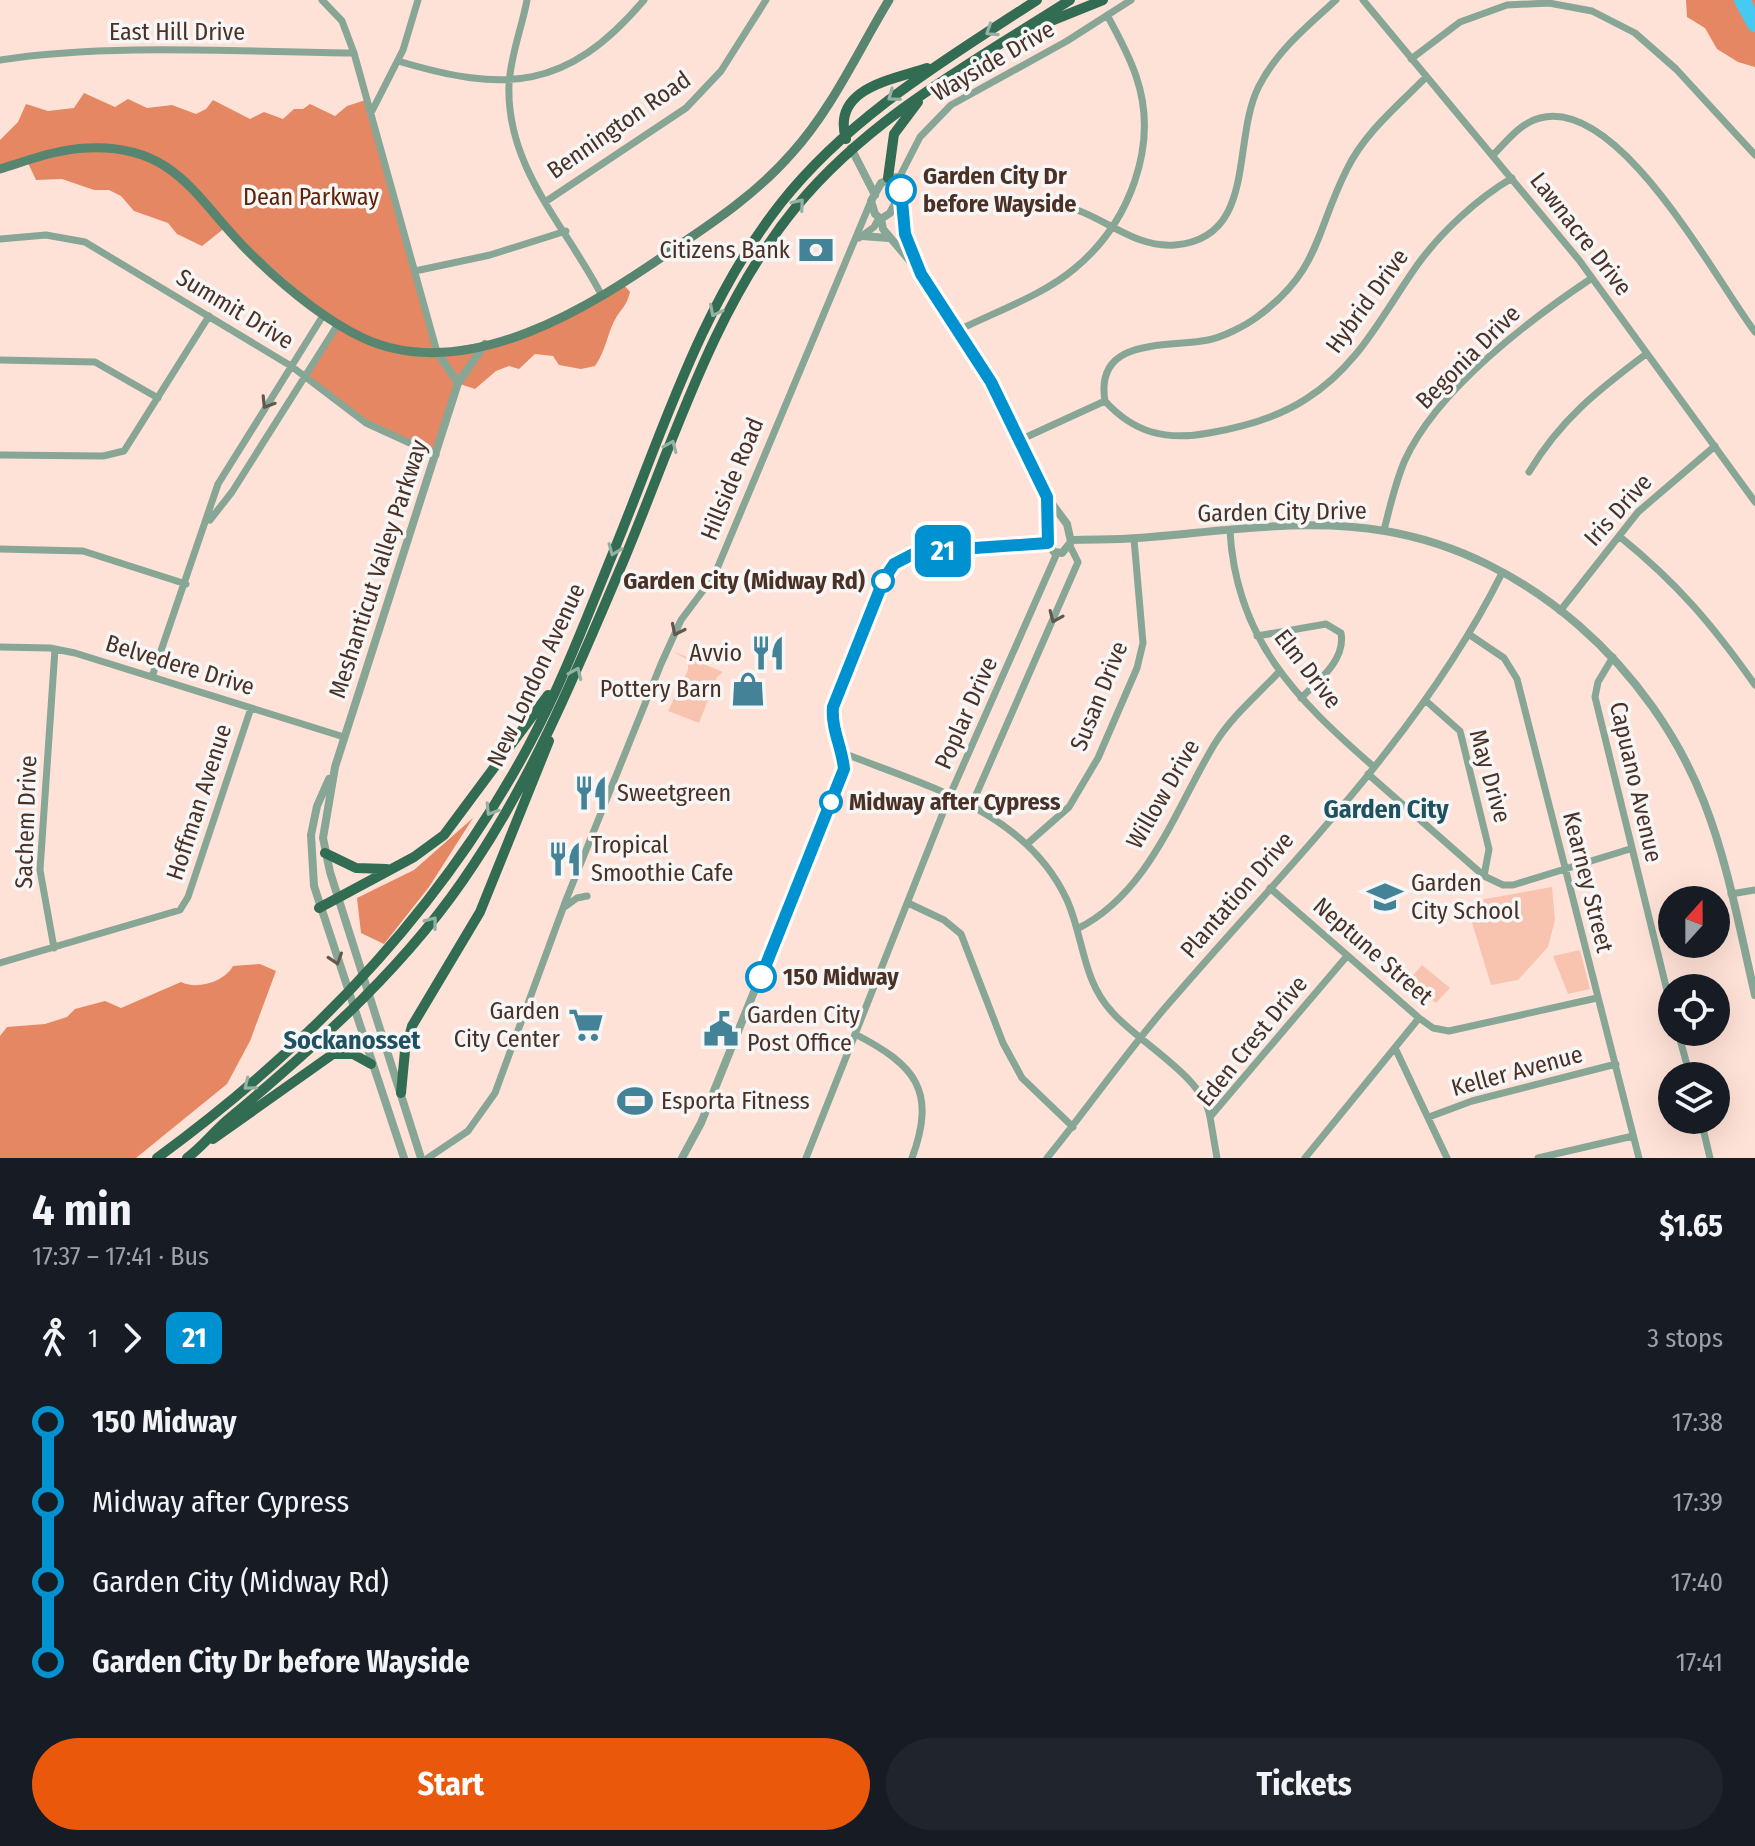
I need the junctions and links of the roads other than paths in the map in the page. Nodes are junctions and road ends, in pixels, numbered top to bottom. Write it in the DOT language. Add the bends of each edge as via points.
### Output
graph roads {
  1 [pos="322,0"];
  2 [pos="418,0"];
  3 [pos="527,0"];
  4 [pos="644,0"];
  5 [pos="766,0"];
  6 [pos="889,0"];
  7 [pos="1037,0"];
  8 [pos="1070,0"];
  9 [pos="1103,0"];
  10 [pos="1131,0"];
  11 [pos="1336,0"];
  12 [pos="1363,0"];
  13 [pos="1596,0"];
  14 [pos="1592,11"];
  15 [pos="1107,15"];
  16 [pos="1015,35"];
  17 [pos="354,53"];
  18 [pos="1411,59"];
  19 [pos="0,60"];
  20 [pos="398,61"];
  21 [pos="944,62"];
  22 [pos="1426,77"];
  23 [pos="509,82"];
  24 [pos="931,90"];
  25 [pos="372,111"];
  26 [pos="845,135"];
  27 [pos="1755,135"];
  28 [pos="1746,143"];
  29 [pos="851,148"];
  30 [pos="1493,155"];
  31 [pos="1755,155"];
  32 [pos="0,169"];
  33 [pos="894,178"];
  34 [pos="1512,178"];
  35 [pos="900,195"];
  36 [pos="873,198"];
  37 [pos="545,202"];
  38 [pos="1043,205"];
  39 [pos="880,218"];
  40 [pos="1112,228"];
  41 [pos="566,231"];
  42 [pos="860,237"];
  43 [pos="890,238"];
  44 [pos="0,239"];
  45 [pos="415,271"];
  46 [pos="921,274"];
  47 [pos="1592,278"];
  48 [pos="602,296"];
  49 [pos="324,314"];
  50 [pos="209,316"];
  51 [pos="338,324"];
  52 [pos="961,329"];
  53 [pos="1755,332"];
  54 [pos="485,344"];
  55 [pos="437,352"];
  56 [pos="1646,354"];
  57 [pos="0,360"];
  58 [pos="291,366"];
  59 [pos="304,377"];
  60 [pos="458,383"];
  61 [pos="158,398"];
  62 [pos="1105,401"];
  63 [pos="1022,439"];
  64 [pos="1715,446"];
  65 [pos="0,455"];
  66 [pos="436,455"];
  67 [pos="1529,472"];
  68 [pos="1047,497"];
  69 [pos="1755,502"];
  70 [pos="206,525"];
  71 [pos="1384,530"];
  72 [pos="1230,531"];
  73 [pos="1619,536"];
  74 [pos="1134,539"];
  75 [pos="1048,540"];
  76 [pos="1069,540"];
  77 [pos="0,549"];
  78 [pos="1057,553"];
  79 [pos="1502,573"];
  80 [pos="186,584"];
  81 [pos="1560,611"];
  82 [pos="1470,635"];
  83 [pos="1257,636"];
  84 [pos="0,647"];
  85 [pos="55,649"];
  86 [pos="1613,657"];
  87 [pos="1279,672"];
  88 [pos="152,677"];
  89 [pos="561,678"];
  90 [pos="1755,685"];
  91 [pos="1301,698"];
  92 [pos="1425,700"];
  93 [pos="251,708"];
  94 [pos="560,708"];
  95 [pos="344,737"];
  96 [pos="843,753"];
  97 [pos="335,767"];
  98 [pos="1371,771"];
  99 [pos="950,795"];
  100 [pos="972,804"];
  101 [pos="1027,844"];
  102 [pos="1630,849"];
  103 [pos="325,853"];
  104 [pos="393,868"];
  105 [pos="1564,869"];
  106 [pos="1484,876"];
  107 [pos="1270,888"];
  108 [pos="1755,890"];
  109 [pos="1731,894"];
  110 [pos="339,896"];
  111 [pos="587,896"];
  112 [pos="908,903"];
  113 [pos="319,908"];
  114 [pos="565,908"];
  115 [pos="1077,929"];
  116 [pos="54,948"];
  117 [pos="1347,956"];
  118 [pos="0,963"];
  119 [pos="1662,974"];
  120 [pos="365,975"];
  121 [pos="369,993"];
  122 [pos="348,994"];
  123 [pos="1755,995"];
  124 [pos="1597,998"];
  125 [pos="353,1009"];
  126 [pos="1419,1018"];
  127 [pos="855,1034"];
  128 [pos="1140,1039"];
  129 [pos="1396,1050"];
  130 [pos="371,1064"];
  131 [pos="1616,1064"];
  132 [pos="401,1093"];
  133 [pos="1210,1117"];
  134 [pos="1429,1117"];
  135 [pos="1073,1127"];
  136 [pos="1704,1134"];
  137 [pos="1633,1136"];
  138 [pos="191,1155"];
  139 [pos="157,1158"];
  140 [pos="404,1158"];
  141 [pos="421,1158"];
  142 [pos="428,1158"];
  143 [pos="682,1158"];
  144 [pos="806,1158"];
  145 [pos="912,1158"];
  146 [pos="1047,1158"];
  147 [pos="1217,1158"];
  148 [pos="1305,1158"];
  149 [pos="1447,1158"];
  150 [pos="1538,1158"];
  151 [pos="1639,1158"];
  152 [pos="1710,1158"];
  1 -- 17 [label="street" via="342,21"];
  2 -- 20 [label="street"];
  3 -- 23 [label="street"];
  4 -- 23 [label="street" via="598,44 537,78"];
  5 -- 37 [label="street, Bennington Road" via="721,71 686,108"];
  6 -- 48 [label="main road" via="794,152 734,208"];
  7 -- 21 [label="main road, one-way"];
  8 -- 16 [label="main road"];
  9 -- 16 [label="main road"];
  10 -- 15 [label="street, Wayside Drive"];
  11 -- 40 [label="street" via="1288,44 1258,88 1246,120 1234,201 1220,226 1196,241 1166,246"];
  12 -- 18 [label="street, Lawnacre Drive"];
  13 -- 14 [label="street"];
  14 -- 18 [label="street" via="1549,3 1507,5 1460,22"];
  14 -- 28 [label="street" via="1635,33"];
  15 -- 33 [label="street, Wayside Drive" via="943,111"];
  15 -- 40 [label="street" via="1137,78 1144,119 1143,153"];
  16 -- 24 [label="main road"];
  17 -- 19 [label="street, East Hill Drive" via="96,52"];
  17 -- 25 [label="street"];
  18 -- 22 [label="street, Lawnacre Drive"];
  20 -- 23 [label="street" via="468,79"];
  20 -- 25 [label="street"];
  21 -- 26 [label="main road, New London Avenue, one-way"];
  21 -- 26 [label="main road" via="859,93 846,110"];
  22 -- 30 [label="street, Lawnacre Drive"];
  22 -- 62 [label="street" via="1393,108 1348,167 1319,243 1283,296 1254,320 1210,340 1137,347 1125,353 1109,372"];
  23 -- 37 [label="street" via="516,149"];
  24 -- 29 [label="main road, New London Avenue"];
  24 -- 33 [label="main road" via="894,134"];
  25 -- 45 [label="street"];
  26 -- 29 [label="main road"];
  26 -- 89 [label="main road, New London Avenue, one-way" via="766,223 712,317 654,443"];
  27 -- 28 [label="street"];
  28 -- 31 [label="street"];
  29 -- 36 [label="street"];
  94 -- 29 [label="main road, New London Avenue, one-way" via="734,301 783,223"];
  30 -- 34 [label="street, Lawnacre Drive"];
  30 -- 53 [label="street" via="1523,125 1540,118 1580,120 1604,135 1652,185 1707,256"];
  32 -- 49 [label="main road" via="73,149 108,148 151,158 186,179 251,254"];
  33 -- 35 [label="street"];
  33 -- 36 [label="street"];
  34 -- 47 [label="street, Lawnacre Drive"];
  34 -- 62 [label="street, Hybrid Drive" via="1433,246 1363,349 1305,400 1263,420 1192,436 1140,430"];
  35 -- 39 [label="street" via="890,213"];
  35 -- 46 [label="street" via="905,234"];
  36 -- 39 [label="street"];
  36 -- 42 [label="street, Hillside Road"];
  37 -- 41 [label="street"];
  38 -- 40 [label="street" via="1079,209"];
  39 -- 42 [label="street, Hillside Road"];
  39 -- 43 [label="street"];
  40 -- 52 [label="street" via="1073,270"];
  41 -- 45 [label="street"];
  41 -- 48 [label="street"];
  42 -- 43 [label="street"];
  42 -- 114 [label="street, Hillside Road, one-way" via="788,393 714,576 681,620 665,656"];
  43 -- 46 [label="street"];
  44 -- 50 [label="street, Summit Drive" via="46,235 85,242"];
  45 -- 55 [label="street"];
  46 -- 52 [label="street"];
  47 -- 56 [label="street, Lawnacre Drive"];
  47 -- 71 [label="street, Begonia Drive" via="1498,349 1424,430 1406,458"];
  48 -- 54 [label="main road" via="555,322"];
  49 -- 51 [label="main road"];
  49 -- 58 [label="street"];
  50 -- 58 [label="street, Summit Drive"];
  50 -- 61 [label="street"];
  51 -- 55 [label="main road" via="381,345"];
  51 -- 59 [label="street"];
  52 -- 63 [label="street"];
  54 -- 55 [label="main road"];
  54 -- 60 [label="street"];
  55 -- 60 [label="street"];
  56 -- 64 [label="street, Lawnacre Drive"];
  56 -- 67 [label="street" via="1581,404 1550,437"];
  57 -- 61 [label="street" via="95,362"];
  58 -- 59 [label="street, Summit Drive"];
  58 -- 70 [label="street, one-way" via="218,484"];
  59 -- 66 [label="street, Summit Drive" via="366,423"];
  59 -- 70 [label="street"];
  60 -- 66 [label="street, Meshanticut Valley Parkway"];
  61 -- 65 [label="street" via="117,454"];
  62 -- 63 [label="street"];
  63 -- 68 [label="street"];
  64 -- 69 [label="street, Lawnacre Drive"];
  64 -- 73 [label="street, Iris Drive" via="1638,512"];
  66 -- 95 [label="street, Meshanticut Valley Parkway"];
  68 -- 75 [label="street"];
  68 -- 76 [label="street" via="1060,512"];
  70 -- 80 [label="street"];
  71 -- 72 [label="street, Garden City Drive" via="1311,526"];
  71 -- 79 [label="street, Garden City Drive" via="1441,545"];
  72 -- 74 [label="street, Garden City Drive"];
  72 -- 83 [label="street, Elm Drive" via="1238,593"];
  73 -- 81 [label="street, Iris Drive"];
  73 -- 90 [label="street" via="1670,578 1717,630"];
  74 -- 76 [label="street, Garden City Drive"];
  74 -- 101 [label="street, Susan Drive" via="1143,643 1137,668 1098,758 1069,807"];
  75 -- 76 [label="street, Garden City Drive" via="1058,530"];
  75 -- 78 [label="street"];
  75 -- 96 [label="street, Garden City Drive" via="903,557 884,579 833,707 832,725"];
  76 -- 78 [label="street, Garden City Drive" via="1065,551"];
  76 -- 100 [label="street, Poplar Drive, one-way" via="1078,562"];
  77 -- 80 [label="street" via="83,551"];
  78 -- 99 [label="street, Poplar Drive"];
  79 -- 81 [label="street, Garden City Drive"];
  79 -- 82 [label="street, Plantation Drive"];
  80 -- 88 [label="street"];
  81 -- 86 [label="street, Garden City Drive"];
  82 -- 92 [label="street, Plantation Drive"];
  82 -- 105 [label="street, Kearney Street" via="1504,658 1517,679"];
  83 -- 87 [label="street, Elm Drive"];
  83 -- 91 [label="street" via="1326,624 1341,633 1338,657"];
  84 -- 85 [label="street, Belvedere Drive"];
  85 -- 88 [label="street, Belvedere Drive"];
  85 -- 116 [label="street, Sachem Drive" via="40,870"];
  86 -- 102 [label="street, Capuano Avenue" via="1595,697"];
  86 -- 109 [label="street, Garden City Drive" via="1654,706 1683,757 1704,802"];
  87 -- 91 [label="street, Elm Drive"];
  87 -- 115 [label="street, Willow Drive" via="1215,743 1182,809 1139,874 1095,920"];
  88 -- 93 [label="street, Belvedere Drive"];
  89 -- 104 [label="main road" via="452,827"];
  89 -- 120 [label="main road, New London Avenue, one-way" via="486,819 435,893"];
  91 -- 98 [label="street, Elm Drive"];
  92 -- 98 [label="street, Plantation Drive"];
  92 -- 106 [label="street, May Drive" via="1460,731 1489,849"];
  93 -- 95 [label="street, Belvedere Drive"];
  93 -- 116 [label="street, Hoffman Avenue" via="180,910"];
  121 -- 94 [label="main road, New London Avenue, one-way" via="473,866"];
  94 -- 132 [label="main road" via="480,912 412,1026"];
  95 -- 97 [label="street, Meshanticut Valley Parkway"];
  96 -- 99 [label="street"];
  96 -- 143 [label="street" via="844,769 818,835"];
  97 -- 103 [label="street, Meshanticut Valley Parkway" via="323,828"];
  97 -- 113 [label="street, Meshanticut Valley Parkway" via="311,835"];
  98 -- 106 [label="street, Elm Drive"];
  98 -- 107 [label="street, Plantation Drive"];
  99 -- 100 [label="street"];
  99 -- 112 [label="street, Poplar Drive"];
  100 -- 101 [label="street"];
  101 -- 115 [label="street" via="1067,899"];
  102 -- 105 [label="street"];
  102 -- 119 [label="street, Capuano Avenue"];
  103 -- 104 [label="main road" via="356,868"];
  103 -- 110 [label="street, Meshanticut Valley Parkway"];
  104 -- 110 [label="main road"];
  105 -- 106 [label="street" via="1513,885"];
  105 -- 124 [label="street, Kearney Street"];
  107 -- 117 [label="street, Neptune Street"];
  107 -- 128 [label="street, Plantation Drive"];
  108 -- 109 [label="street"];
  109 -- 123 [label="street, Garden City Drive"];
  110 -- 113 [label="main road"];
  110 -- 120 [label="street, Meshanticut Valley Parkway"];
  111 -- 114 [label="street"];
  112 -- 127 [label="street, Poplar Drive"];
  112 -- 135 [label="street" via="961,934 1022,1078"];
  113 -- 122 [label="street, Meshanticut Valley Parkway, one-way"];
  114 -- 142 [label="street, Hillside Road" via="495,1093 468,1131"];
  115 -- 128 [label="street" via="1096,992"];
  116 -- 118 [label="street, Hoffman Avenue"];
  117 -- 126 [label="street, Neptune Street"];
  117 -- 133 [label="street, Eden Crest Drive"];
  120 -- 121 [label="street, Meshanticut Valley Parkway"];
  120 -- 122 [label="main road, New London Avenue"];
  121 -- 125 [label="main road, New London Avenue"];
  121 -- 132 [label="street, Meshanticut Valley Parkway"];
  122 -- 125 [label="street, Meshanticut Valley Parkway"];
  122 -- 139 [label="main road, New London Avenue, one-way" via="269,1069"];
  124 -- 126 [label="street, Neptune Street" via="1449,1031"];
  124 -- 131 [label="street, Kearney Street"];
  125 -- 130 [label="street, Meshanticut Valley Parkway"];
  125 -- 138 [label="main road, New London Avenue"];
  126 -- 129 [label="street"];
  127 -- 144 [label="street, Poplar Drive"];
  127 -- 145 [label="street" via="886,1050 916,1083 925,1112"];
  128 -- 133 [label="street" via="1202,1094"];
  128 -- 135 [label="street, Plantation Drive"];
  129 -- 134 [label="street"];
  129 -- 148 [label="street"];
  130 -- 138 [label="main road" via="353,1054 333,1054"];
  130 -- 140 [label="street, Meshanticut Valley Parkway"];
  131 -- 134 [label="street, Keller Avenue"];
  131 -- 137 [label="street, Kearney Street"];
  132 -- 141 [label="street, Meshanticut Valley Parkway"];
  133 -- 147 [label="street, Eden Crest Drive"];
  134 -- 149 [label="street"];
  135 -- 146 [label="street, Plantation Drive"];
  136 -- 152 [label="street"];
  137 -- 150 [label="street"];
  137 -- 151 [label="street, Kearney Street"];
}
